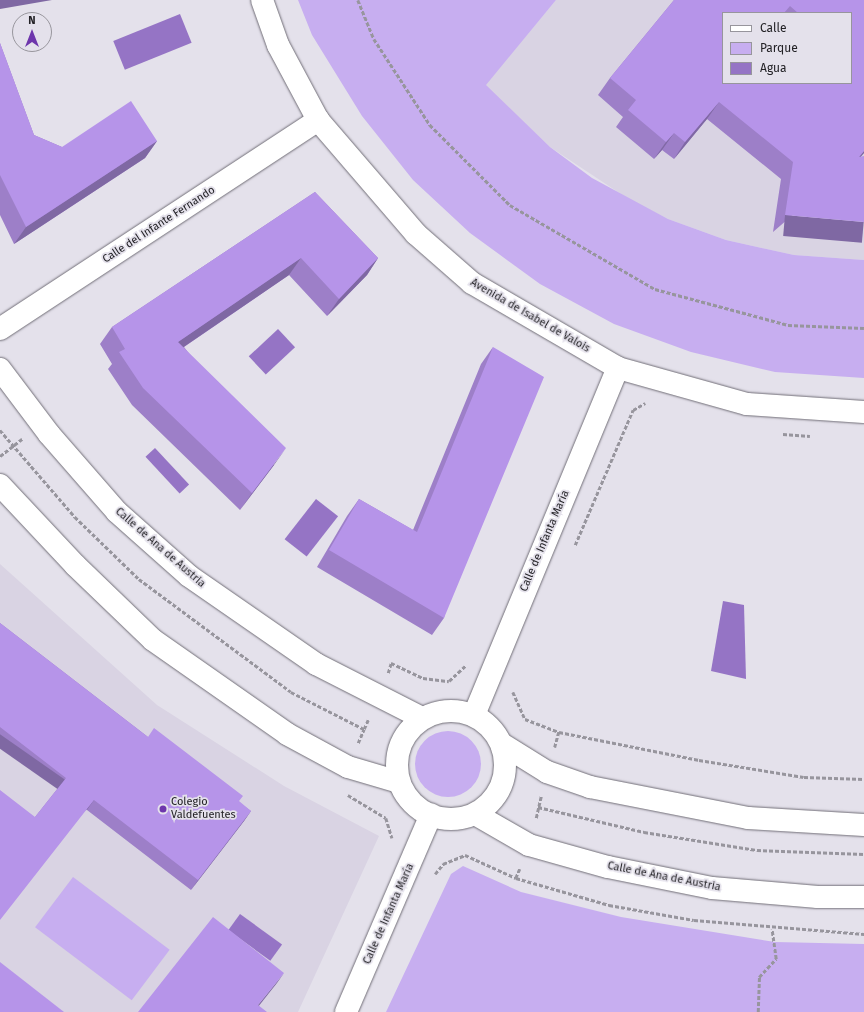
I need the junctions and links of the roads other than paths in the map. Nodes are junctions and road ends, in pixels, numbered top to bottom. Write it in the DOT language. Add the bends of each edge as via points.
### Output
graph roads {
  1 [pos="262,0"];
  2 [pos="318,120"];
  3 [pos="0,329"];
  4 [pos="0,368"];
  5 [pos="618,368"];
  6 [pos="864,412"];
  7 [pos="0,485"];
  8 [pos="474,715"];
  9 [pos="422,718"];
  10 [pos="502,744"];
  11 [pos="399,782"];
  12 [pos="475,814"];
  13 [pos="431,816"];
  14 [pos="864,825"];
  15 [pos="864,897"];
  16 [pos="346,1012"];
  1 -- 2 [label="street, Avenida de Isabel de Valois" via="278,45"];
  2 -- 3 [label="street, Calle del Infante Fernando"];
  2 -- 5 [label="street, Avenida de Isabel de Valois" via="416,234 472,283"];
  4 -- 9 [label="street, Calle de Ana de Austria" via="49,434 117,512 189,576 316,664"];
  5 -- 6 [label="street, Avenida de Isabel de Valois" via="747,404"];
  5 -- 8 [label="street, Calle de Infanta María" via="495,658"];
  7 -- 11 [label="street" via="75,565 153,640 287,734 348,767"];
  8 -- 9 [label="street" via="456,710"];
  8 -- 10 [label="street" via="490,727"];
  9 -- 11 [label="street" via="408,730 400,746 396,764"];
  10 -- 12 [label="street" via="505,776 488,805"];
  10 -- 14 [label="street" via="547,772 590,787 748,818"];
  11 -- 13 [label="street" via="417,808"];
  12 -- 13 [label="street" via="446,819"];
  12 -- 15 [label="street, Calle de Ana de Austria" via="529,845 608,867 712,888 818,897"];
  13 -- 16 [label="street, Calle de Infanta María"];
}
